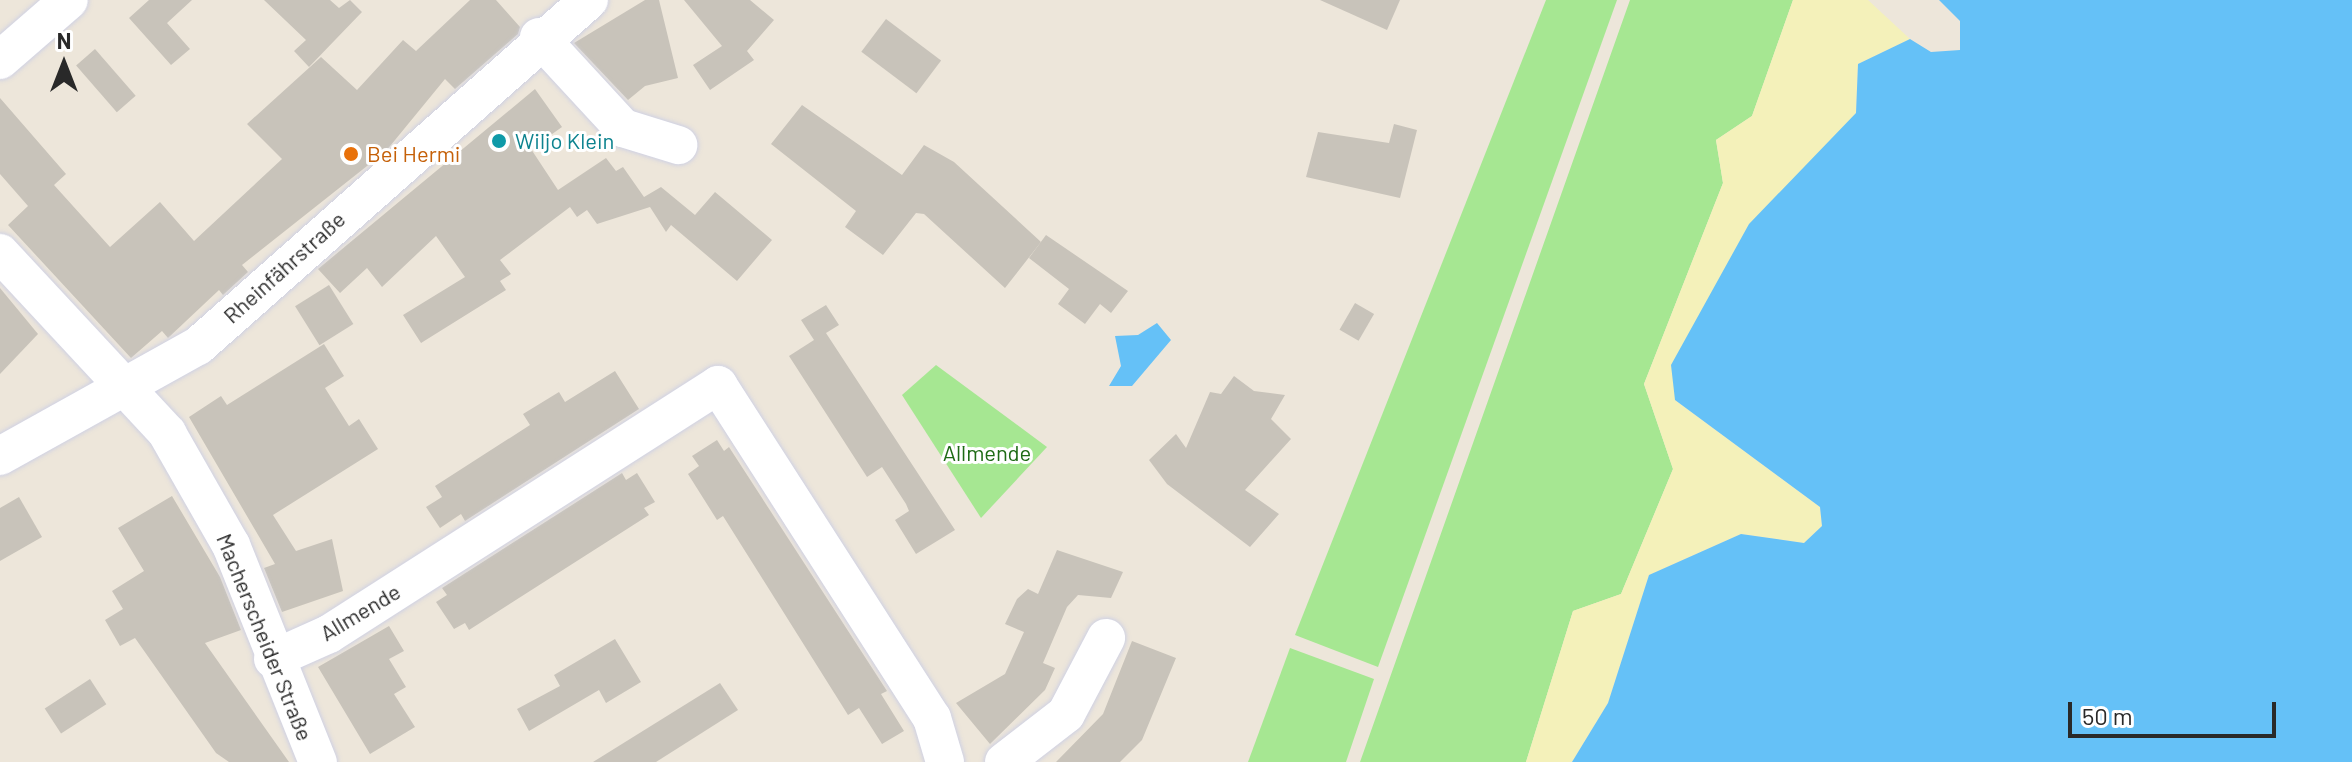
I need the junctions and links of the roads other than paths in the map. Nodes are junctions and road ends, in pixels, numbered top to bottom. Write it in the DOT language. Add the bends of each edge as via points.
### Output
graph roads {
  1 [pos="69,0"];
  2 [pos="589,0"];
  3 [pos="539,37"];
  4 [pos="0,60"];
  5 [pos="678,145"];
  6 [pos="0,253"];
  7 [pos="126,387"];
  8 [pos="0,456"];
  9 [pos="1106,638"];
  10 [pos="273,659"];
  11 [pos="318,762"];
  12 [pos="945,762"];
  13 [pos="1004,762"];
  1 -- 4 [label="street"];
  2 -- 3 [label="street, Rheinfährstraße"];
  3 -- 5 [label="street" via="623,128"];
  3 -- 7 [label="street, Rheinfährstraße" via="198,346"];
  6 -- 7 [label="street, Macherscheider Straße"];
  7 -- 8 [label="street, Rheinfährstraße"];
  7 -- 10 [label="street, Macherscheider Straße" via="167,433 231,545"];
  9 -- 13 [label="street" via="1066,714"];
  10 -- 11 [label="street, Macherscheider Straße"];
  10 -- 12 [label="street, Allmende" via="329,634 718,385 932,718"];
}
